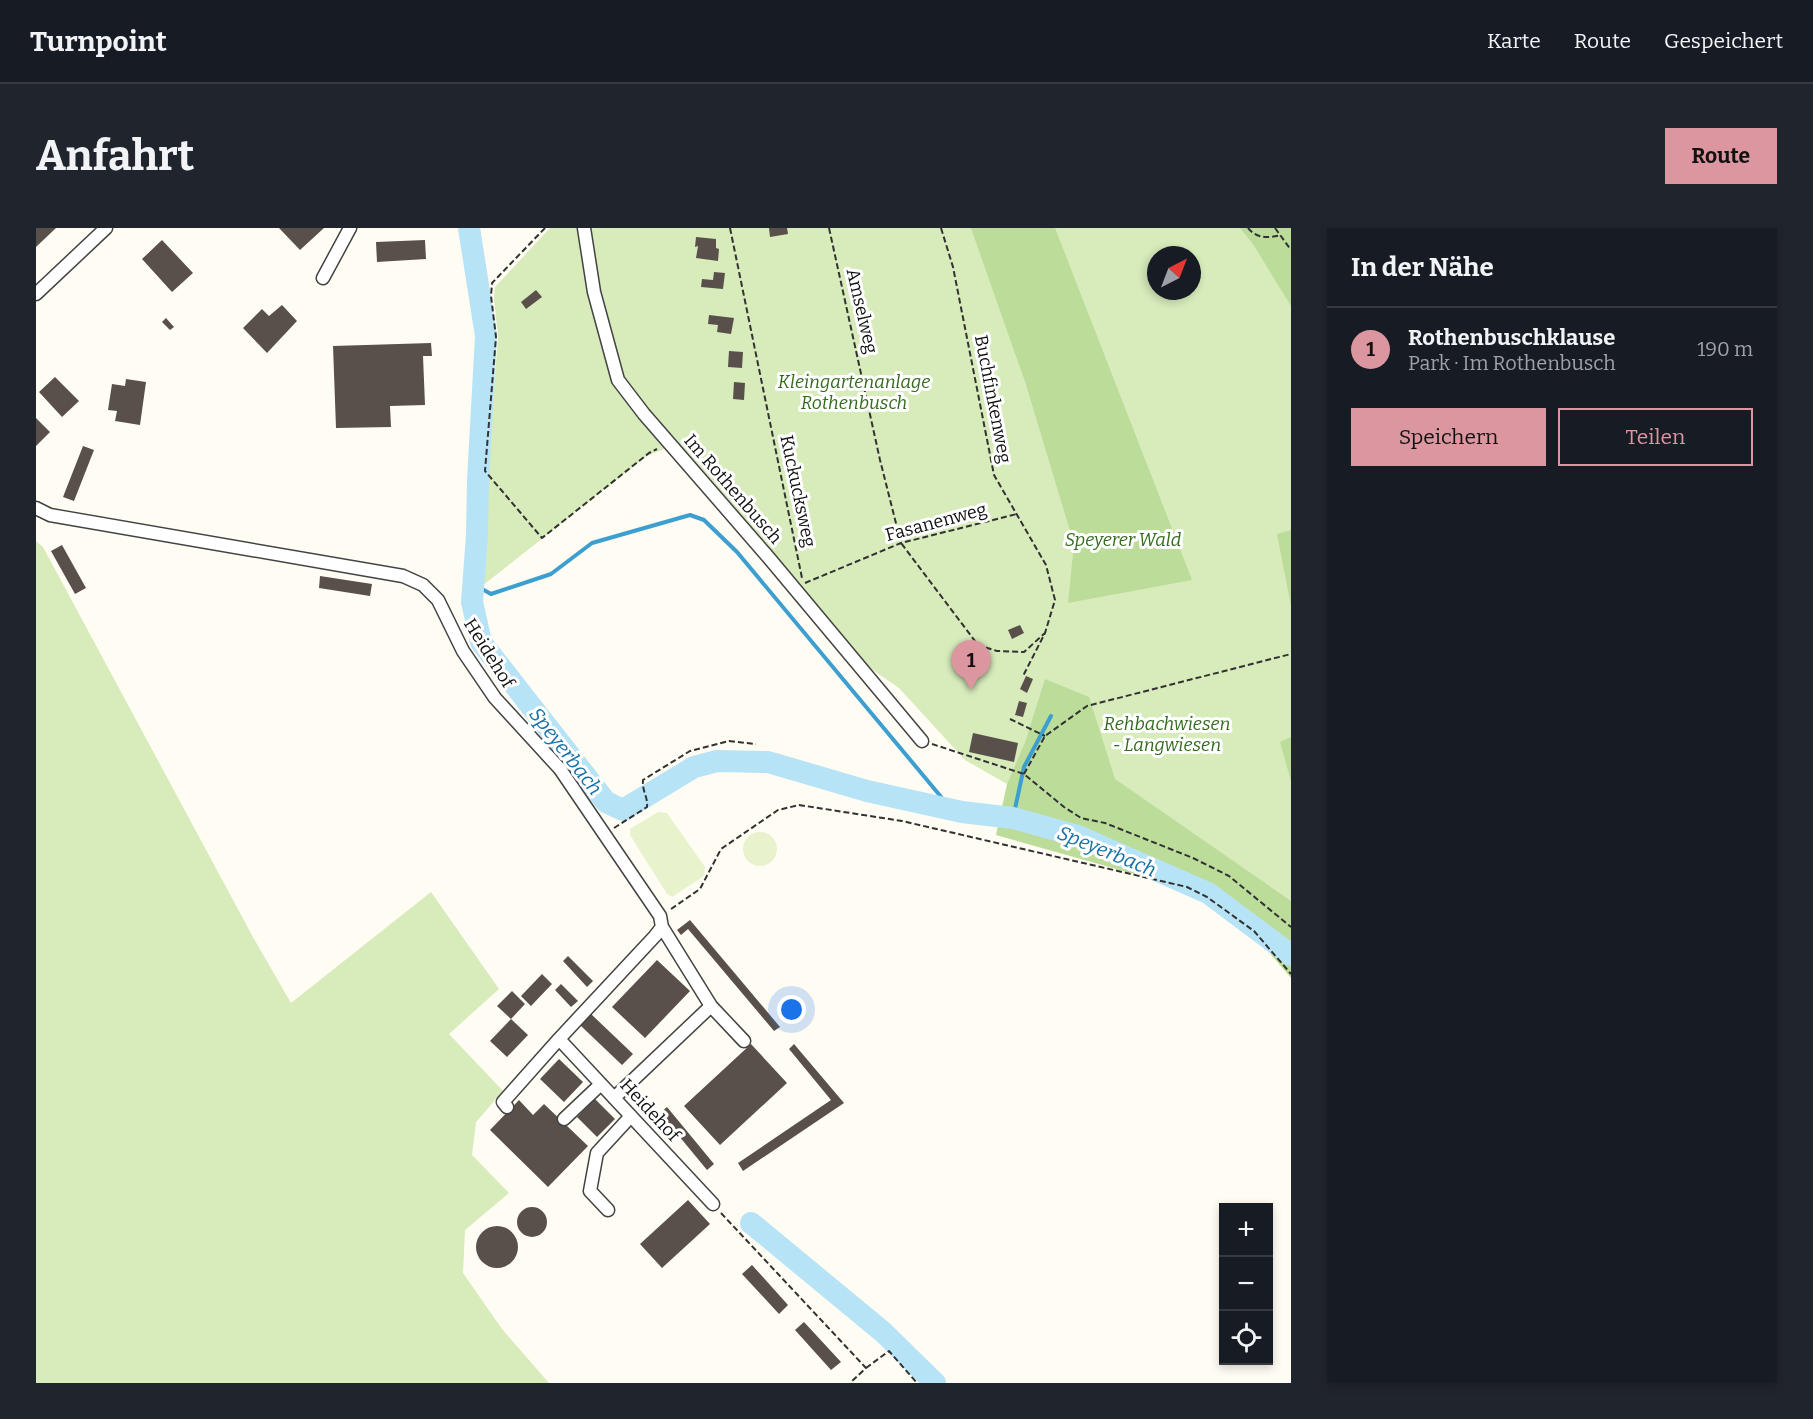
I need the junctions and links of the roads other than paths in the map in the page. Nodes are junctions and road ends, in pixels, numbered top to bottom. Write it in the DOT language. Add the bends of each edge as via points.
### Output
graph roads {
  1 [pos="106,228"];
  2 [pos="350,228"];
  3 [pos="584,228"];
  4 [pos="323,278"];
  5 [pos="36,294"];
  6 [pos="36,508"];
  7 [pos="922,741"];
  8 [pos="661,922"];
  9 [pos="711,1006"];
  10 [pos="559,1039"];
  11 [pos="744,1041"];
  12 [pos="601,1084"];
  13 [pos="614,1098"];
  14 [pos="507,1107"];
  15 [pos="631,1116"];
  16 [pos="564,1119"];
  17 [pos="713,1204"];
  18 [pos="608,1210"];
  1 -- 5 [label="street"];
  2 -- 4 [label="street"];
  3 -- 7 [label="street, Im Rothenbusch" via="594,292 618,380"];
  6 -- 8 [label="street, Heidehof" via="50,515 403,576 423,585 438,600 463,651 495,698 560,769"];
  8 -- 9 [label="street, Heidehof"];
  8 -- 10 [label="street"];
  9 -- 11 [label="street, Heidehof"];
  9 -- 13 [label="street"];
  10 -- 12 [label="street, Heidehof"];
  10 -- 14 [label="street" via="503,1102"];
  12 -- 13 [label="street, Heidehof"];
  12 -- 16 [label="street"];
  13 -- 15 [label="street, Heidehof"];
  15 -- 17 [label="street, Heidehof"];
  15 -- 18 [label="street" via="597,1153 590,1191"];
}
